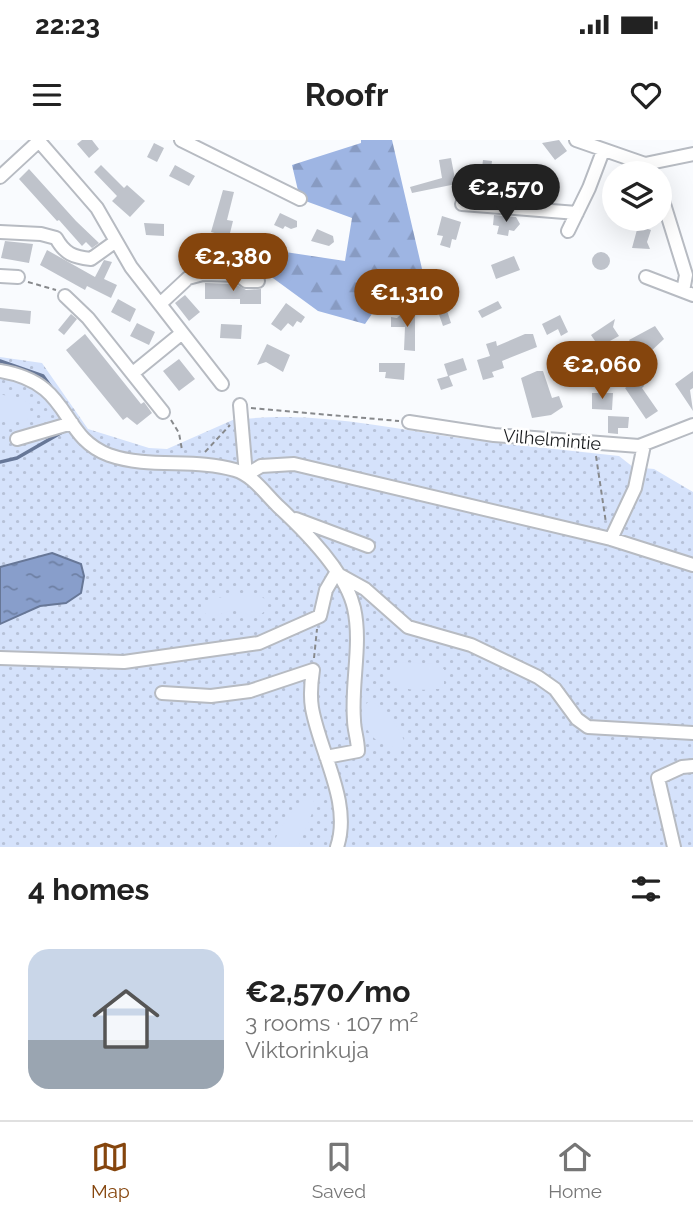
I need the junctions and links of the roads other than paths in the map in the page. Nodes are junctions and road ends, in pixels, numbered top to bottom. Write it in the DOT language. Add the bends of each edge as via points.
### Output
graph roads {
  1 [pos="39,140"];
  2 [pos="181,140"];
  3 [pos="576,140"];
  4 [pos="603,151"];
  5 [pos="693,154"];
  6 [pos="631,161"];
  7 [pos="672,162"];
  8 [pos="3,168"];
  9 [pos="300,199"];
  10 [pos="462,204"];
  11 [pos="577,213"];
  12 [pos="672,230"];
  13 [pos="568,231"];
  14 [pos="0,232"];
  15 [pos="116,241"];
  16 [pos="0,276"];
  17 [pos="18,277"];
  18 [pos="646,277"];
  19 [pos="258,281"];
  20 [pos="688,293"];
  21 [pos="65,296"];
  22 [pos="160,304"];
  23 [pos="182,333"];
  24 [pos="0,371"];
  25 [pos="133,373"];
  26 [pos="222,384"];
  27 [pos="240,409"];
  28 [pos="163,412"];
  29 [pos="408,422"];
  30 [pos="72,424"];
  31 [pos="693,425"];
  32 [pos="17,439"];
  33 [pos="644,445"];
  34 [pos="246,474"];
  35 [pos="292,519"];
  36 [pos="611,540"];
  37 [pos="368,546"];
  38 [pos="693,565"];
  39 [pos="335,573"];
  40 [pos="0,658"];
  41 [pos="162,693"];
  42 [pos="693,733"];
  43 [pos="326,757"];
  44 [pos="693,766"];
  45 [pos="337,847"];
  46 [pos="674,847"];
  1 -- 8 [label="street"];
  1 -- 15 [label="street" via="97,208"];
  2 -- 9 [label="street"];
  3 -- 4 [label="street"];
  4 -- 6 [label="street"];
  4 -- 11 [label="street"];
  5 -- 7 [label="street"];
  10 -- 11 [label="street"];
  11 -- 13 [label="street"];
  12 -- 20 [label="street"];
  14 -- 15 [label="street" via="56,238 64,252 75,258 91,259"];
  15 -- 22 [label="street"];
  16 -- 17 [label="street"];
  18 -- 20 [label="street"];
  19 -- 22 [label="street" via="203,274 188,278"];
  21 -- 25 [label="street"];
  22 -- 23 [label="street"];
  23 -- 25 [label="street"];
  23 -- 26 [label="street"];
  24 -- 30 [label="street" via="42,385"];
  25 -- 28 [label="street"];
  27 -- 34 [label="street"];
  29 -- 33 [label="street, Vilhelmintie" via="481,434"];
  30 -- 32 [label="street"];
  30 -- 34 [label="street" via="107,454"];
  31 -- 33 [label="street, Vilhelmintie"];
  33 -- 36 [label="street" via="635,488"];
  34 -- 35 [label="street"];
  34 -- 36 [label="street" via="261,466 294,464"];
  35 -- 37 [label="street"];
  35 -- 39 [label="street" via="316,542"];
  36 -- 38 [label="street"];
  39 -- 40 [label="street" via="320,616 259,643 124,662"];
  39 -- 42 [label="street" via="365,589 408,627 471,645 538,677 555,689 588,727"];
  39 -- 43 [label="street" via="354,607 357,627 354,721 358,751"];
  41 -- 43 [label="street" via="211,696 250,691 313,670 312,709"];
  43 -- 45 [label="street" via="340,810 342,830"];
  44 -- 46 [label="street" via="658,778"];
}
